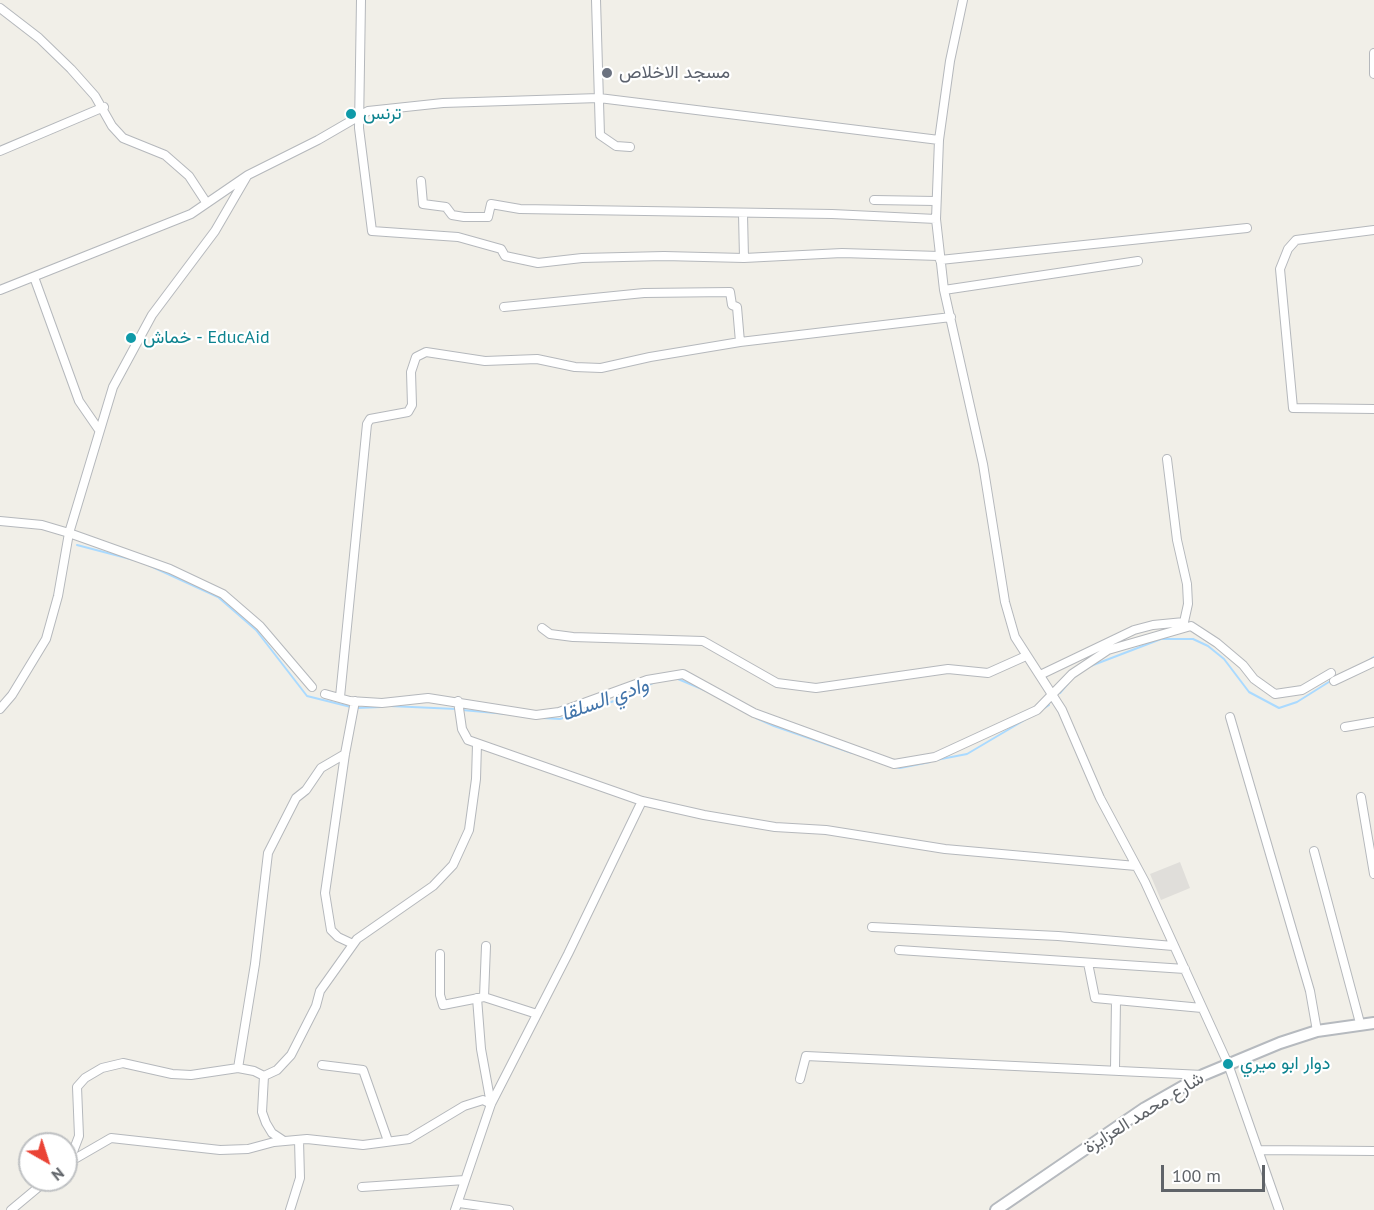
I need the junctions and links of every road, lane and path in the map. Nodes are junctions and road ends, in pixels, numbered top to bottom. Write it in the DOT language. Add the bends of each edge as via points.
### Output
graph roads {
  1 [pos="361,0"];
  2 [pos="596,0"];
  3 [pos="963,0"];
  4 [pos="0,8"];
  5 [pos="1374,53"];
  6 [pos="1374,74"];
  7 [pos="599,98"];
  8 [pos="104,107"];
  9 [pos="360,116"];
  10 [pos="939,140"];
  11 [pos="630,147"];
  12 [pos="0,151"];
  13 [pos="248,175"];
  14 [pos="421,181"];
  15 [pos="874,200"];
  16 [pos="935,201"];
  17 [pos="206,202"];
  18 [pos="743,214"];
  19 [pos="936,219"];
  20 [pos="1247,228"];
  21 [pos="1374,230"];
  22 [pos="744,258"];
  23 [pos="939,258"];
  24 [pos="1138,261"];
  25 [pos="34,277"];
  26 [pos="0,290"];
  27 [pos="944,290"];
  28 [pos="504,307"];
  29 [pos="951,317"];
  30 [pos="740,342"];
  31 [pos="1374,409"];
  32 [pos="99,430"];
  33 [pos="1167,459"];
  34 [pos="0,521"];
  35 [pos="69,533"];
  36 [pos="542,628"];
  37 [pos="1026,656"];
  38 [pos="1374,662"];
  39 [pos="1040,675"];
  40 [pos="312,687"];
  41 [pos="325,694"];
  42 [pos="1053,696"];
  43 [pos="340,697"];
  44 [pos="355,701"];
  45 [pos="458,701"];
  46 [pos="0,709"];
  47 [pos="1230,717"];
  48 [pos="1374,722"];
  49 [pos="1345,727"];
  50 [pos="477,744"];
  51 [pos="345,754"];
  52 [pos="1361,797"];
  53 [pos="642,801"];
  54 [pos="1314,851"];
  55 [pos="1136,866"];
  56 [pos="1374,874"];
  57 [pos="872,927"];
  58 [pos="353,944"];
  59 [pos="486,946"];
  60 [pos="1173,946"];
  61 [pos="898,950"];
  62 [pos="440,954"];
  63 [pos="1088,963"];
  64 [pos="1185,969"];
  65 [pos="480,997"];
  66 [pos="1116,1000"];
  67 [pos="1202,1008"];
  68 [pos="537,1014"];
  69 [pos="1369,1022"];
  70 [pos="1317,1031"];
  71 [pos="1227,1064"];
  72 [pos="322,1065"];
  73 [pos="238,1068"];
  74 [pos="1115,1069"];
  75 [pos="1203,1075"];
  76 [pos="264,1076"];
  77 [pos="800,1079"];
  78 [pos="491,1104"];
  79 [pos="78,1139"];
  80 [pos="299,1140"];
  81 [pos="284,1141"];
  82 [pos="388,1141"];
  83 [pos="1260,1150"];
  84 [pos="1374,1151"];
  85 [pos="78,1156"];
  86 [pos="465,1180"];
  87 [pos="362,1187"];
  88 [pos="32,1192"];
  89 [pos="457,1206"];
  90 [pos="11,1210"];
  91 [pos="290,1210"];
  92 [pos="509,1210"];
  93 [pos="996,1210"];
  94 [pos="1279,1210"];
  1 -- 9 [label="street"];
  2 -- 7 [label="street"];
  3 -- 10 [label="street"];
  4 -- 8 [label="street" via="63,61"];
  5 -- 6 [label="street"];
  7 -- 9 [label="street" via="443,103 368,111"];
  7 -- 10 [label="street"];
  7 -- 11 [label="street" via="600,135 616,146"];
  8 -- 12 [label="street"];
  8 -- 17 [label="street" via="112,126 123,138 165,155 189,176"];
  9 -- 13 [label="street"];
  9 -- 22 [label="street" via="372,231 458,237 501,249 505,256 538,263 664,256"];
  10 -- 16 [label="street"];
  13 -- 17 [label="street"];
  13 -- 32 [label="street" via="215,231 152,315 113,387"];
  14 -- 18 [label="street" via="423,204 446,207 452,215 464,218 488,217 491,204 520,209"];
  15 -- 16 [label="street"];
  16 -- 19 [label="street"];
  17 -- 25 [label="street" via="191,214"];
  18 -- 19 [label="street"];
  18 -- 22 [label="street"];
  19 -- 23 [label="street"];
  20 -- 23 [label="street"];
  21 -- 31 [label="street" via="1296,240 1280,269 1293,408"];
  22 -- 23 [label="street" via="842,253"];
  23 -- 27 [label="street"];
  24 -- 27 [label="street"];
  25 -- 26 [label="street"];
  25 -- 32 [label="street" via="79,401"];
  27 -- 29 [label="street"];
  28 -- 30 [label="street" via="644,293 730,292"];
  29 -- 30 [label="street"];
  29 -- 37 [label="street" via="983,464 1005,602 1015,637"];
  30 -- 43 [label="street" via="602,368 537,359 485,361 426,352 416,357 408,412 370,419 367,424"];
  32 -- 35 [label="street"];
  33 -- 39 [label="street" via="1187,584 1184,622 1134,630"];
  34 -- 35 [label="street" via="42,525"];
  35 -- 40 [label="street" via="170,569 223,594 260,626"];
  35 -- 46 [label="street" via="46,639"];
  36 -- 37 [label="street" via="550,634 573,637 703,641 777,683 816,688 948,669 988,673"];
  37 -- 39 [label="street"];
  38 -- 42 [label="street" via="1302,690 1275,694 1217,643 1191,626 1108,650 1072,674"];
  39 -- 42 [label="street"];
  41 -- 43 [label="street"];
  42 -- 45 [label="street" via="1037,710 982,738 935,757 894,764 754,714 683,674 647,680 558,712 536,714"];
  42 -- 55 [label="street"];
  43 -- 44 [label="street"];
  44 -- 45 [label="street"];
  44 -- 51 [label="street"];
  45 -- 50 [label="street" via="462,729 468,740"];
  47 -- 70 [label="street" via="1310,991"];
  48 -- 49 [label="street"];
  50 -- 53 [label="street"];
  50 -- 58 [label="street" via="469,830 453,865 433,886"];
  51 -- 58 [label="street" via="325,893 331,930"];
  51 -- 73 [label="street" via="321,768 296,798 268,853"];
  52 -- 56 [label="street"];
  53 -- 55 [label="street" via="775,827 945,849"];
  53 -- 68 [label="street"];
  54 -- 69 [label="street"];
  55 -- 60 [label="street"];
  57 -- 60 [label="street"];
  58 -- 76 [label="street" via="320,991 291,1055 277,1070"];
  59 -- 65 [label="street"];
  60 -- 64 [label="street"];
  61 -- 63 [label="street"];
  62 -- 65 [label="street" via="442,1003"];
  63 -- 64 [label="street"];
  63 -- 66 [label="street" via="1095,998"];
  64 -- 67 [label="street"];
  65 -- 68 [label="street"];
  65 -- 78 [label="street" via="481,1049"];
  66 -- 67 [label="street"];
  66 -- 74 [label="street"];
  67 -- 71 [label="street"];
  68 -- 78 [label="street"];
  69 -- 70 [label="main road, شارع محمد العزايزة"];
  70 -- 71 [label="main road, شارع محمد العزايزة"];
  71 -- 75 [label="main road, شارع محمد العزايزة"];
  71 -- 83 [label="street"];
  72 -- 82 [label="street" via="363,1070"];
  73 -- 76 [label="street"];
  73 -- 79 [label="street" via="191,1075 150,1071 123,1063 102,1068 77,1087"];
  74 -- 75 [label="street"];
  74 -- 77 [label="street" via="806,1056"];
  75 -- 93 [label="main road, شارع محمد العزايزة" via="1145,1108"];
  76 -- 81 [label="street" via="262,1112 272,1133"];
  78 -- 82 [label="street" via="483,1100 464,1106 419,1135"];
  78 -- 86 [label="street"];
  80 -- 81 [label="street"];
  80 -- 82 [label="street" via="363,1145"];
  80 -- 91 [label="street" via="300,1178"];
  81 -- 85 [label="street" via="220,1150 111,1138"];
  83 -- 84 [label="street"];
  83 -- 94 [label="street"];
  86 -- 87 [label="street"];
  86 -- 89 [label="street"];
  88 -- 90 [label="street"];
  89 -- 92 [label="street"];
}
